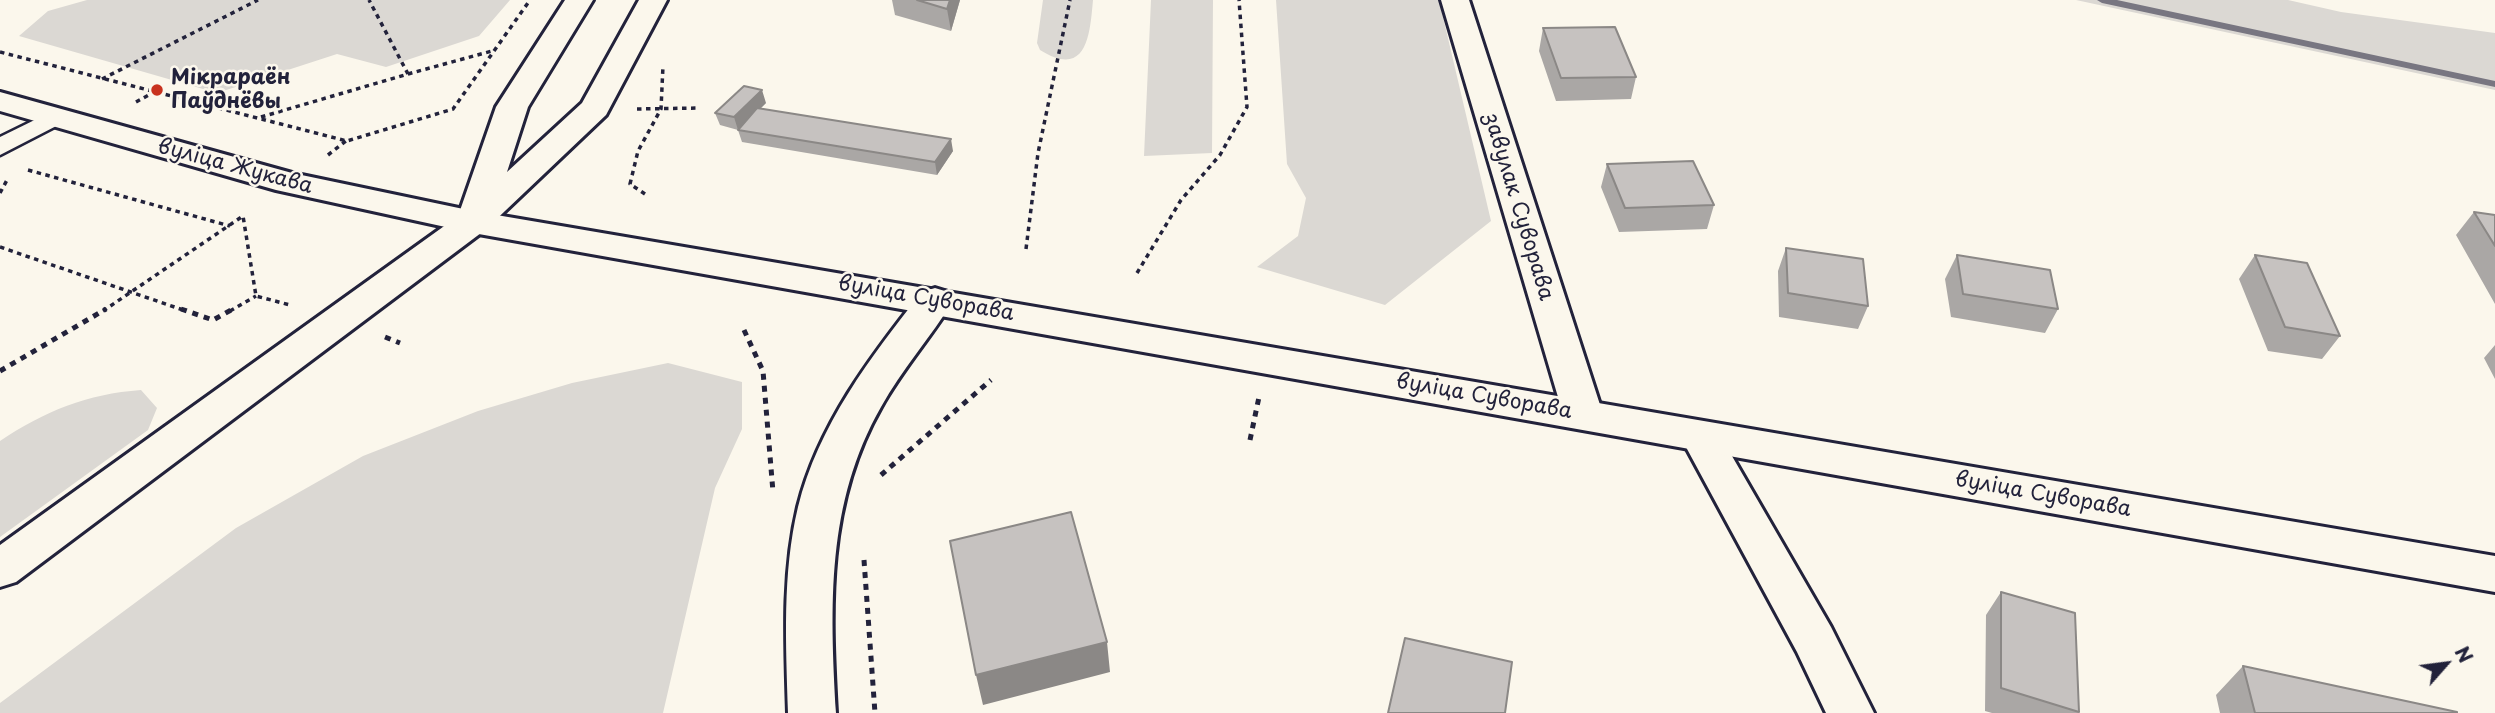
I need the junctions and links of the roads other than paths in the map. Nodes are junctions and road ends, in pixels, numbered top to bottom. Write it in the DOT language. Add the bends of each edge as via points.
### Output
graph roads {
  1 [pos="579,0"];
  2 [pos="653,0"];
  3 [pos="1455,0"];
  4 [pos="0,101"];
  5 [pos="55,117"];
  6 [pos="7,156"];
  7 [pos="473,222"];
  8 [pos="935,300"];
  9 [pos="1583,414"];
  10 [pos="1700,436"];
  11 [pos="0,569"];
  12 [pos="2495,574"];
  13 [pos="813,713"];
  14 [pos="1850,713"];
  1 -- 7 [label="main road" via="512,107"];
  2 -- 7 [label="main road" via="595,108"];
  3 -- 9 [label="main road, завулак Суворава"];
  4 -- 5 [label="main road, вуліца Жукава"];
  5 -- 6 [label="lane"];
  5 -- 7 [label="main road, вуліца Жукава" via="288,183"];
  7 -- 8 [label="main road, вуліца Суворава"];
  7 -- 11 [label="main road"];
  8 -- 9 [label="main road, вуліца Суворава"];
  8 -- 13 [label="main road" via="891,356 846,436 821,504 809,577"];
  9 -- 10 [label="main road, вуліца Суворава"];
  10 -- 12 [label="main road, вуліца Суворава"];
  10 -- 14 [label="main road" via="1815,641"];
}
